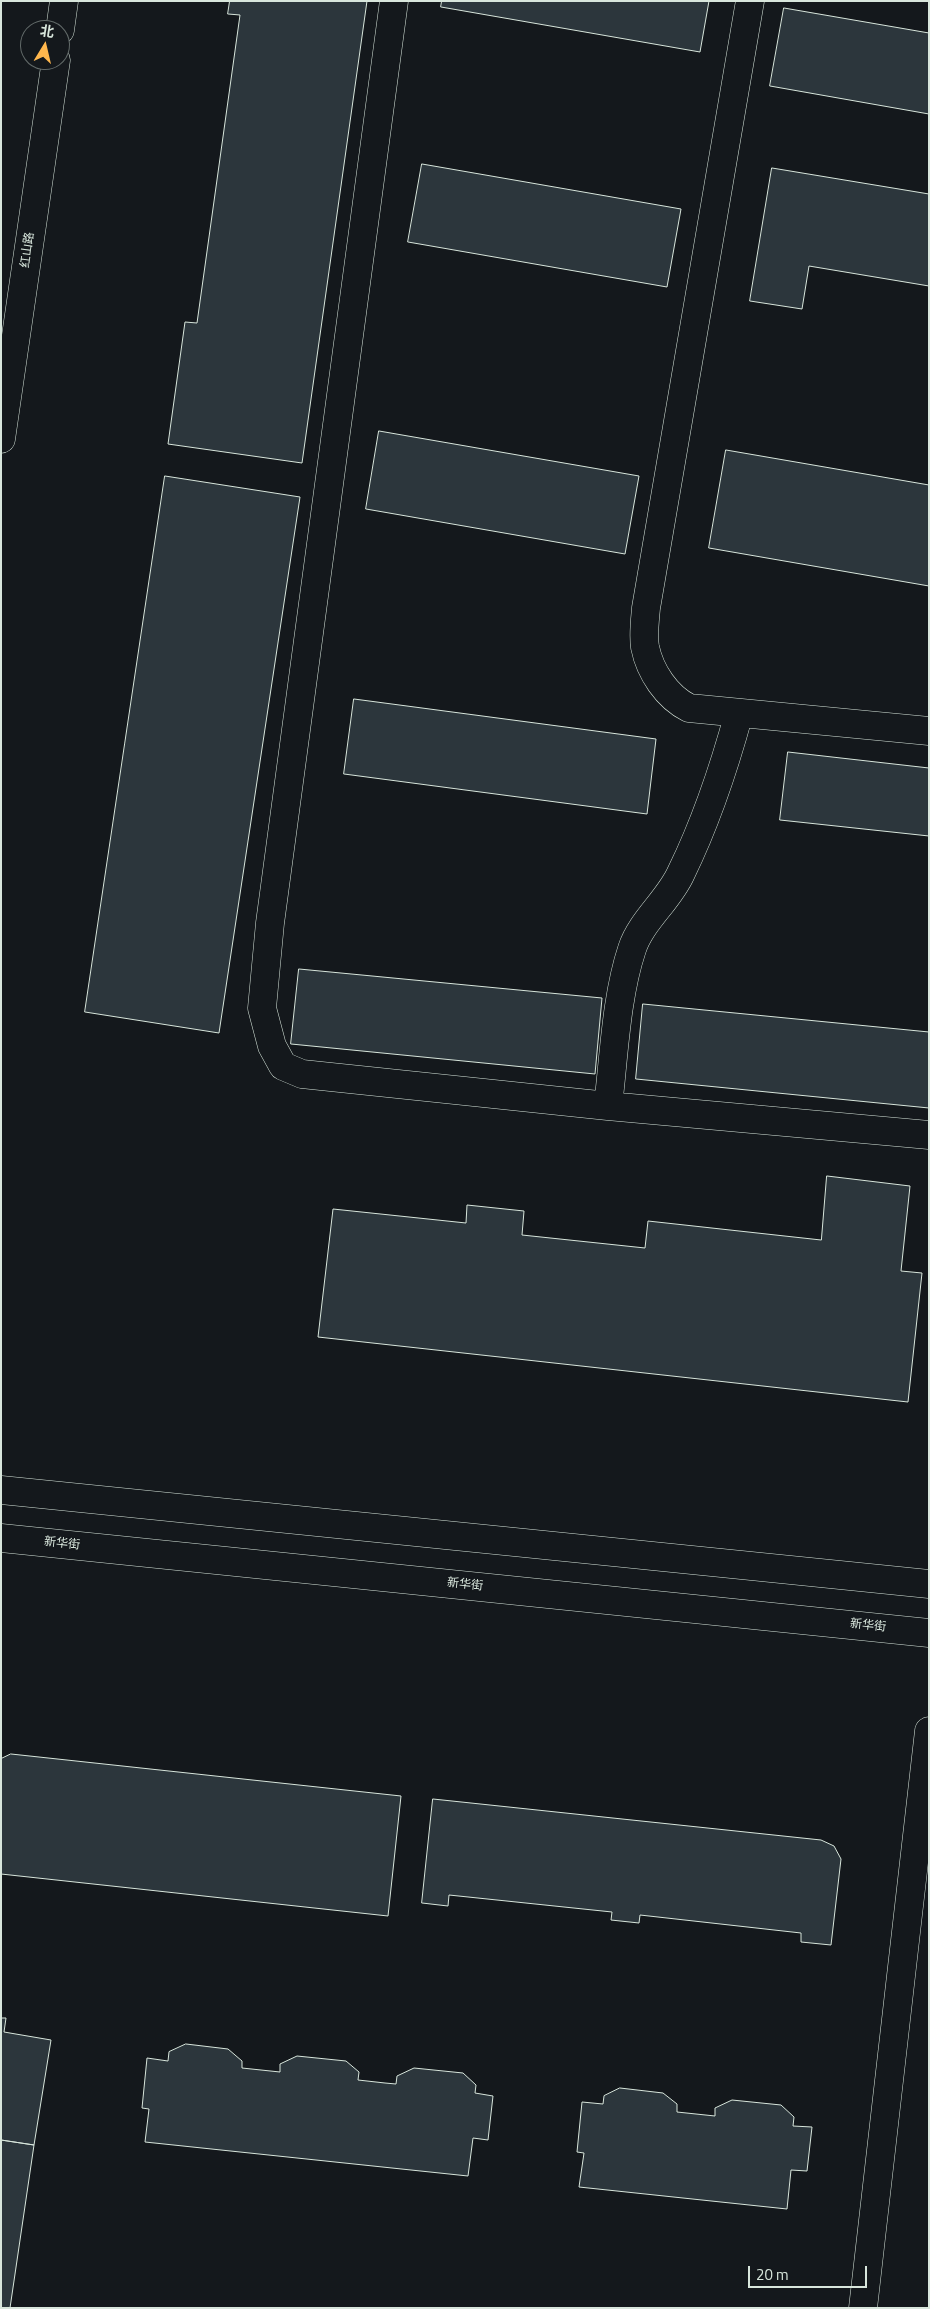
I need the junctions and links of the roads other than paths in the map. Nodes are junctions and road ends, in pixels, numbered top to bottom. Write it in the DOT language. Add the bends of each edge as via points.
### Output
graph roads {
  1 [pos="64,1"];
  2 [pos="394,1"];
  3 [pos="750,1"];
  4 [pos="61,20"];
  5 [pos="55,70"];
  6 [pos="1,439"];
  7 [pos="739,713"];
  8 [pos="929,731"];
  9 [pos="608,1106"];
  10 [pos="929,1135"];
  11 [pos="1,1490"];
  12 [pos="1,1538"];
  13 [pos="929,1584"];
  14 [pos="929,1632"];
  15 [pos="929,1731"];
  16 [pos="863,2308"];
  1 -- 4 [label="main road"];
  2 -- 9 [label="main road" via="270,923 262,1008 272,1046 283,1066 302,1074"];
  3 -- 7 [label="main road" via="646,608 645,646 655,675 676,702 689,708"];
  5 -- 6 [label="main road, 红山路"];
  7 -- 8 [label="main road"];
  7 -- 9 [label="main road" via="721,776 680,875 632,948 623,985"];
  9 -- 10 [label="main road"];
  11 -- 13 [label="main road"];
  12 -- 14 [label="main road, 新华街"];
  15 -- 16 [label="main road"];
}
